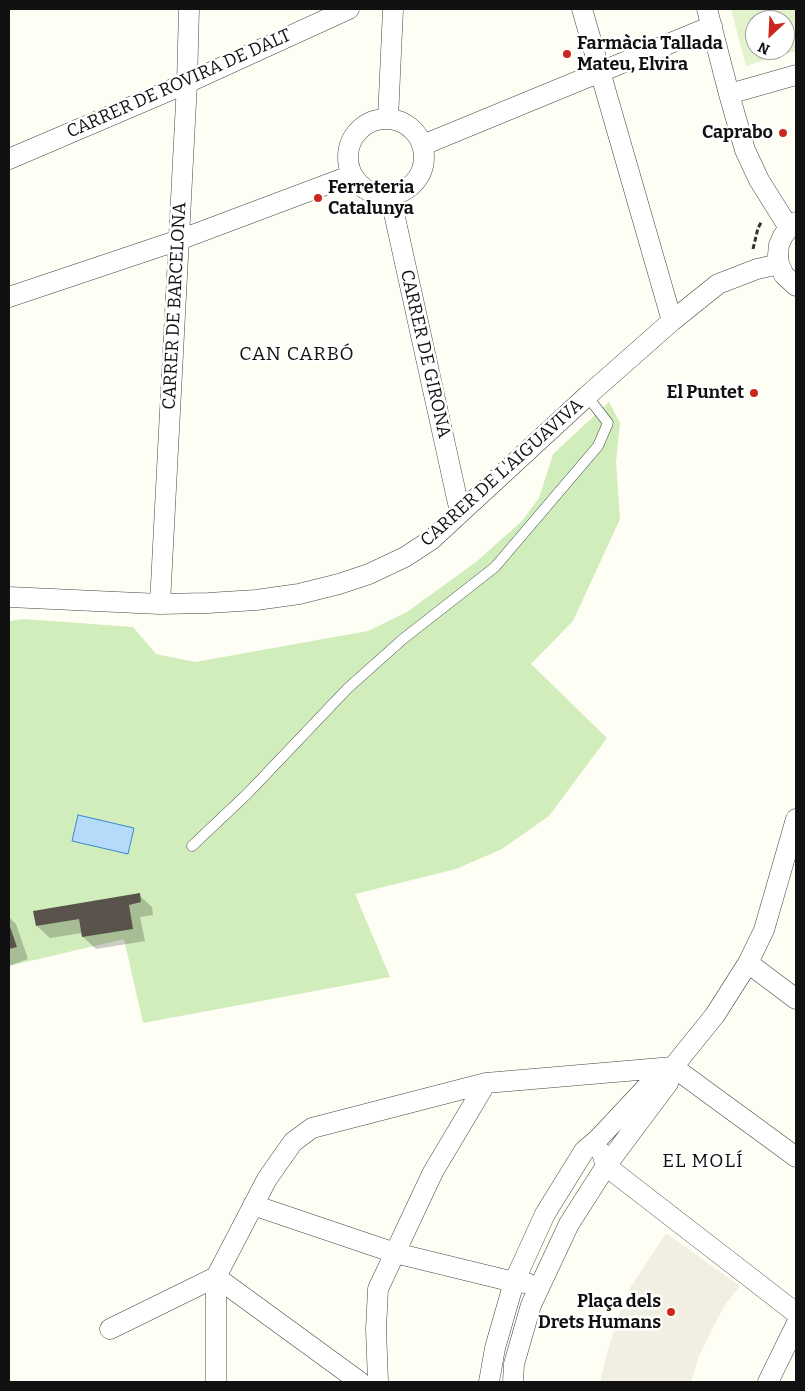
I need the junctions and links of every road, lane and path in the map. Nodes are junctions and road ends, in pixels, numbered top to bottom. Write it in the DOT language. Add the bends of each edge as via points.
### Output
graph roads {
  1 [pos="189,9"];
  2 [pos="349,9"];
  3 [pos="394,9"];
  4 [pos="582,9"];
  5 [pos="710,18"];
  6 [pos="600,72"];
  7 [pos="796,75"];
  8 [pos="187,83"];
  9 [pos="729,94"];
  10 [pos="388,119"];
  11 [pos="422,145"];
  12 [pos="9,159"];
  13 [pos="352,175"];
  14 [pos="390,195"];
  15 [pos="792,225"];
  16 [pos="179,240"];
  17 [pos="779,264"];
  18 [pos="796,286"];
  19 [pos="9,297"];
  20 [pos="672,321"];
  21 [pos="587,396"];
  22 [pos="460,512"];
  23 [pos="9,597"];
  24 [pos="160,604"];
  25 [pos="796,819"];
  26 [pos="192,846"];
  27 [pos="748,963"];
  28 [pos="796,999"];
  29 [pos="673,1067"];
  30 [pos="486,1083"];
  31 [pos="598,1139"];
  32 [pos="796,1157"];
  33 [pos="606,1166"];
  34 [pos="253,1205"];
  35 [pos="394,1253"];
  36 [pos="216,1277"];
  37 [pos="514,1282"];
  38 [pos="541,1284"];
  39 [pos="796,1313"];
  40 [pos="796,1325"];
  41 [pos="110,1329"];
  42 [pos="216,1382"];
  43 [pos="360,1382"];
  44 [pos="378,1382"];
  45 [pos="489,1382"];
  46 [pos="513,1382"];
  47 [pos="768,1382"];
  1 -- 8 [label="street, CARRER DE BARCELONA"];
  2 -- 8 [label="street, CARRER DE ROVIRA DE DALT"];
  3 -- 10 [label="street"];
  4 -- 6 [label="street"];
  5 -- 6 [label="street"];
  5 -- 9 [label="street"];
  6 -- 11 [label="street"];
  6 -- 20 [label="street"];
  7 -- 9 [label="street"];
  8 -- 12 [label="street, CARRER DE ROVIRA DE DALT"];
  8 -- 16 [label="street, CARRER DE BARCELONA"];
  9 -- 15 [label="street" via="752,166"];
  10 -- 11 [label="street" via="406,124"];
  10 -- 13 [label="street" via="374,121 358,130 348,155"];
  11 -- 14 [label="street" via="423,166 417,179 403,192"];
  13 -- 14 [label="street" via="369,192"];
  13 -- 16 [label="street"];
  14 -- 22 [label="street, CARRER DE GIRONA"];
  15 -- 17 [label="street" via="779,245"];
  16 -- 19 [label="street"];
  16 -- 24 [label="street, CARRER DE BARCELONA"];
  17 -- 18 [label="street" via="784,275"];
  17 -- 20 [label="street, CARRER DE L'AIGUAVIVA" via="718,284"];
  20 -- 21 [label="street, CARRER DE L'AIGUAVIVA"];
  21 -- 22 [label="street, CARRER DE L'AIGUAVIVA"];
  21 -- 26 [label="lane" via="608,423 598,446 495,567 403,639 348,688 248,793"];
  22 -- 24 [label="street, CARRER DE L'AIGUAVIVA" via="431,540 405,557 338,584 256,600"];
  23 -- 24 [label="street, CARRER DE L'AIGUAVIVA"];
  25 -- 27 [label="street" via="764,930"];
  27 -- 28 [label="street"];
  27 -- 29 [label="street" via="715,1015"];
  29 -- 30 [label="street"];
  29 -- 31 [label="street" via="656,1077"];
  29 -- 32 [label="street"];
  29 -- 33 [label="street" via="668,1083"];
  30 -- 34 [label="street" via="312,1128 293,1142"];
  30 -- 35 [label="street" via="433,1172"];
  31 -- 33 [label="street"];
  31 -- 37 [label="street" via="584,1151 545,1214"];
  33 -- 38 [label="street" via="569,1224"];
  33 -- 39 [label="street"];
  34 -- 35 [label="street"];
  34 -- 36 [label="street"];
  35 -- 37 [label="street"];
  35 -- 44 [label="street" via="378,1289"];
  36 -- 41 [label="street"];
  36 -- 42 [label="street"];
  36 -- 43 [label="street"];
  37 -- 38 [label="street"];
  37 -- 45 [label="street"];
  38 -- 46 [label="street" via="531,1304 514,1364"];
  40 -- 47 [label="street"];
}
